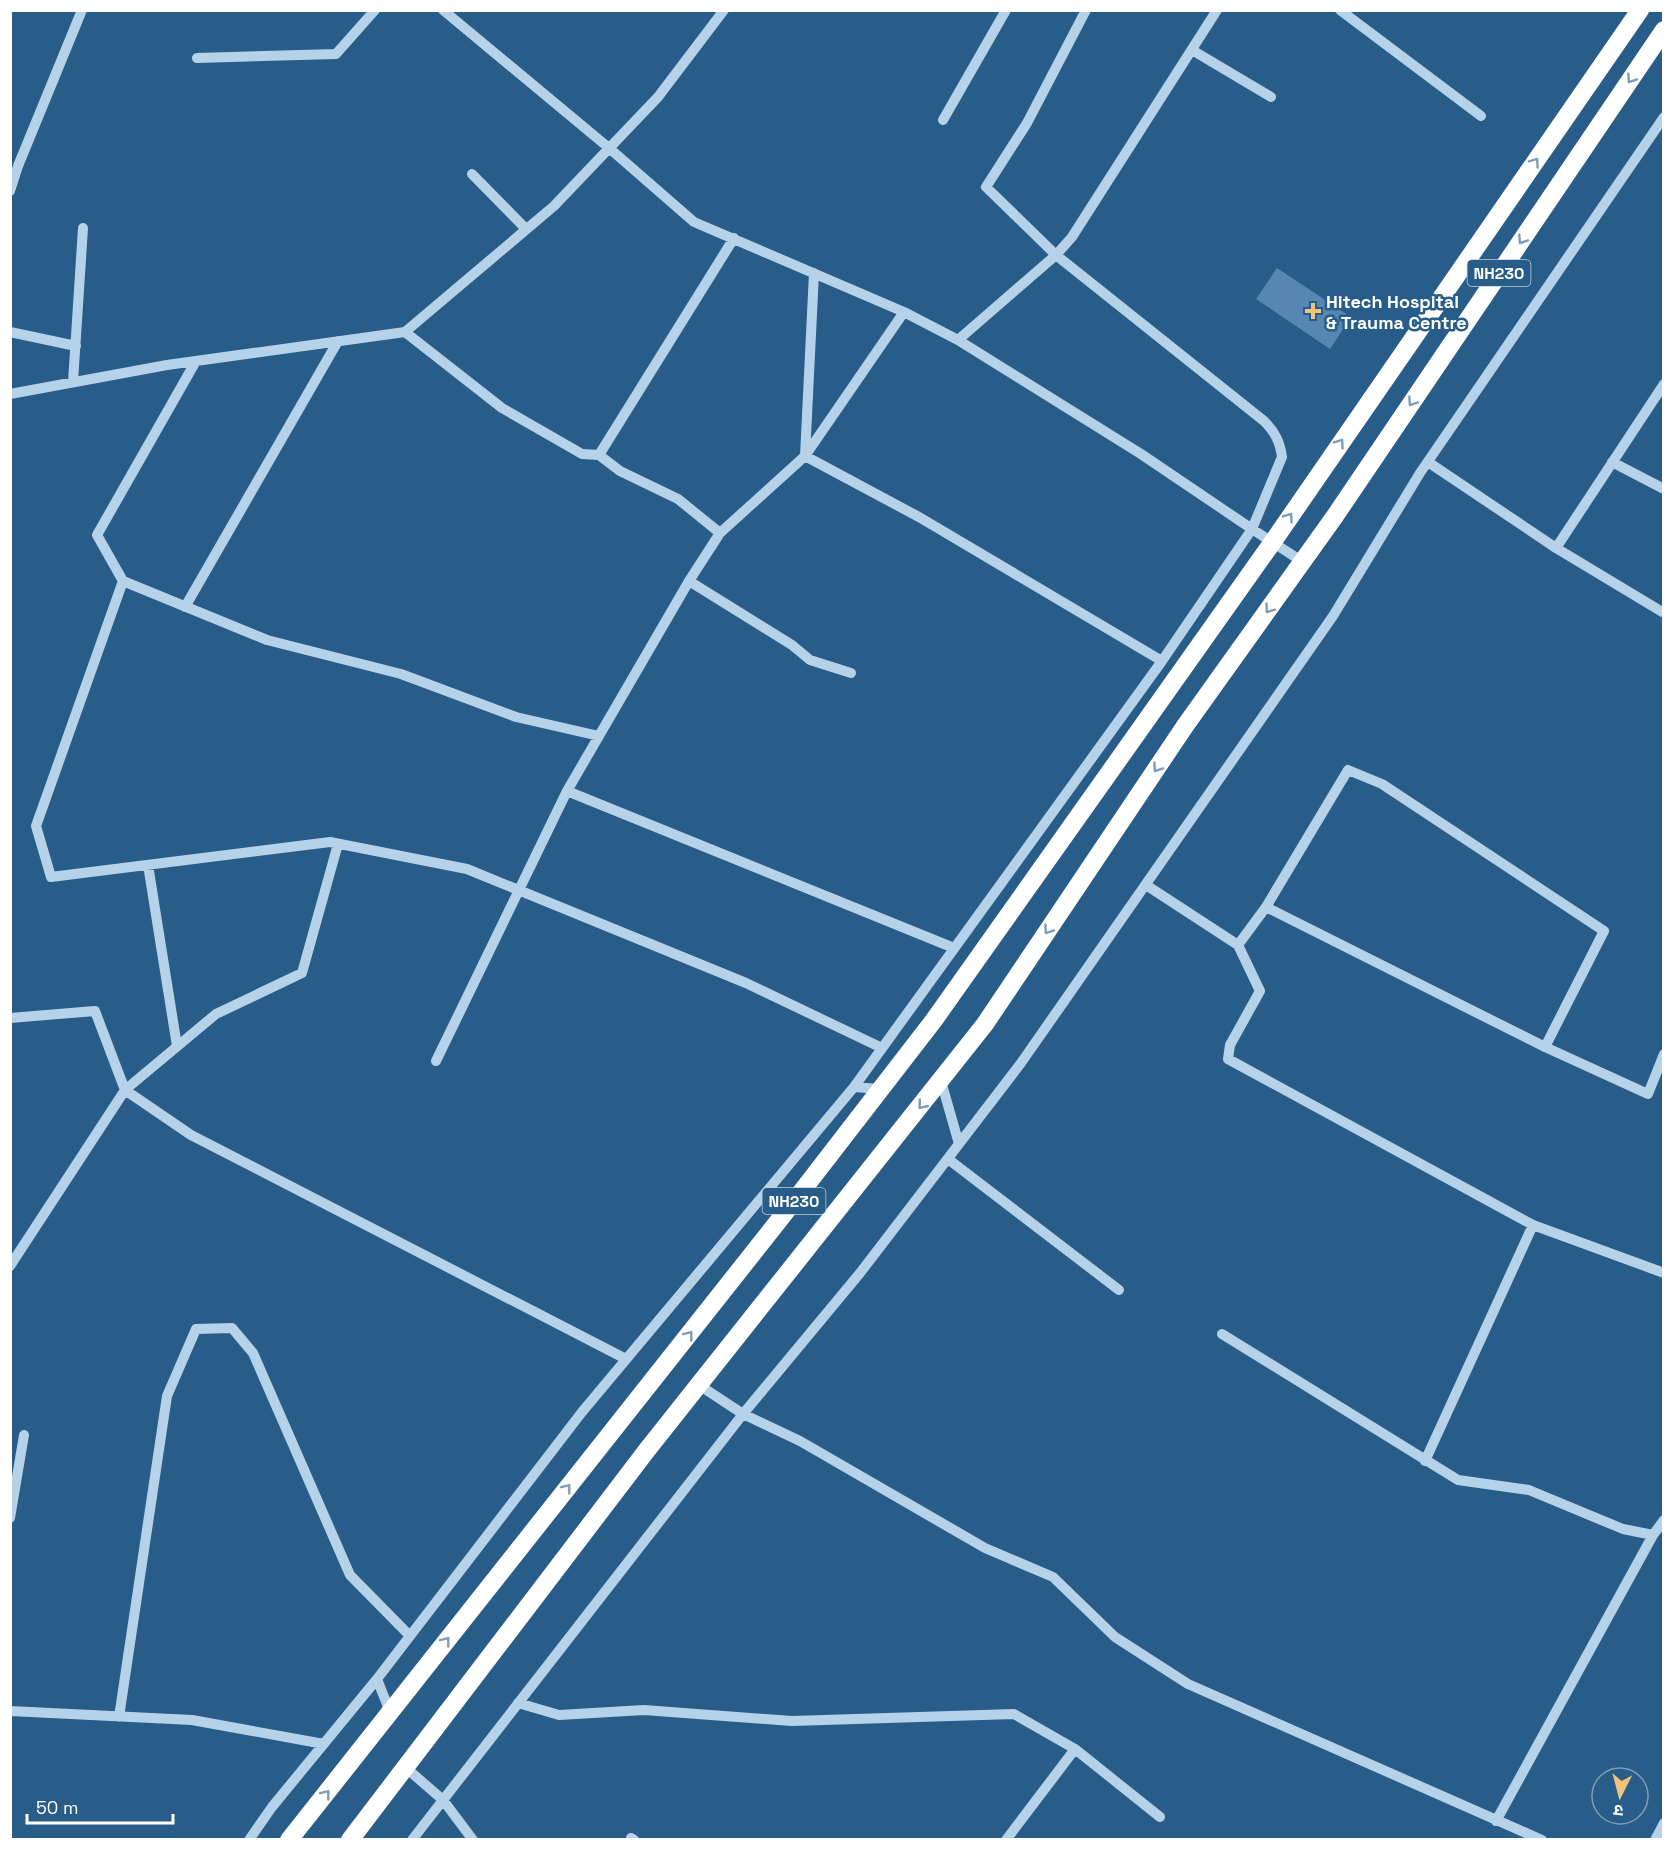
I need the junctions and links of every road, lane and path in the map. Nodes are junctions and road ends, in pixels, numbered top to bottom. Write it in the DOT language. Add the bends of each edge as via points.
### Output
graph roads {
  1 [pos="82,10"];
  2 [pos="375,10"];
  3 [pos="443,10"];
  4 [pos="724,10"];
  5 [pos="1006,10"];
  6 [pos="1086,10"];
  7 [pos="1217,10"];
  8 [pos="1340,10"];
  9 [pos="1640,10"];
  10 [pos="1664,30"];
  11 [pos="1192,50"];
  12 [pos="197,58"];
  13 [pos="1271,97"];
  14 [pos="1480,116"];
  15 [pos="1664,117"];
  16 [pos="943,120"];
  17 [pos="609,148"];
  18 [pos="472,174"];
  19 [pos="10,190"];
  20 [pos="83,228"];
  21 [pos="526,229"];
  22 [pos="734,238"];
  23 [pos="1056,255"];
  24 [pos="814,273"];
  25 [pos="904,312"];
  26 [pos="10,332"];
  27 [pos="405,332"];
  28 [pos="958,340"];
  29 [pos="338,341"];
  30 [pos="76,346"];
  31 [pos="196,361"];
  32 [pos="73,382"];
  33 [pos="1663,386"];
  34 [pos="10,394"];
  35 [pos="599,455"];
  36 [pos="805,456"];
  37 [pos="1428,462"];
  38 [pos="1612,462"];
  39 [pos="1664,489"];
  40 [pos="1252,530"];
  41 [pos="720,533"];
  42 [pos="1272,543"];
  43 [pos="1556,548"];
  44 [pos="1303,561"];
  45 [pos="123,581"];
  46 [pos="688,581"];
  47 [pos="185,607"];
  48 [pos="1664,612"];
  49 [pos="1162,661"];
  50 [pos="850,673"];
  51 [pos="599,736"];
  52 [pos="567,791"];
  53 [pos="338,844"];
  54 [pos="148,865"];
  55 [pos="1146,885"];
  56 [pos="519,890"];
  57 [pos="1266,908"];
  58 [pos="1239,945"];
  59 [pos="954,948"];
  60 [pos="10,1018"];
  61 [pos="177,1047"];
  62 [pos="1545,1047"];
  63 [pos="882,1048"];
  64 [pos="1664,1054"];
  65 [pos="436,1061"];
  66 [pos="941,1081"];
  67 [pos="854,1087"];
  68 [pos="880,1089"];
  69 [pos="125,1090"];
  70 [pos="959,1144"];
  71 [pos="948,1159"];
  72 [pos="1533,1225"];
  73 [pos="10,1266"];
  74 [pos="1664,1273"];
  75 [pos="1119,1290"];
  76 [pos="1222,1334"];
  77 [pos="626,1359"];
  78 [pos="699,1385"];
  79 [pos="743,1414"];
  80 [pos="24,1435"];
  81 [pos="1425,1461"];
  82 [pos="10,1518"];
  83 [pos="1664,1520"];
  84 [pos="1653,1535"];
  85 [pos="410,1636"];
  86 [pos="377,1679"];
  87 [pos="518,1703"];
  88 [pos="10,1711"];
  89 [pos="390,1712"];
  90 [pos="119,1717"];
  91 [pos="324,1744"];
  92 [pos="1075,1749"];
  93 [pos="405,1767"];
  94 [pos="442,1800"];
  95 [pos="1160,1816"];
  96 [pos="1496,1821"];
  97 [pos="1664,1823"];
  98 [pos="1537,1838"];
  99 [pos="249,1839"];
  100 [pos="289,1839"];
  101 [pos="350,1839"];
  102 [pos="412,1839"];
  103 [pos="473,1839"];
  104 [pos="1006,1839"];
  105 [pos="1655,1839"];
  1 -- 19 [label="street"];
  2 -- 12 [label="street" via="336,54"];
  3 -- 17 [label="street"];
  4 -- 17 [label="street" via="658,97"];
  5 -- 16 [label="street"];
  6 -- 23 [label="street" via="1028,123 986,188"];
  7 -- 11 [label="street"];
  8 -- 14 [label="street"];
  42 -- 9 [label="highway, NH230, one-way"];
  10 -- 44 [label="highway, NH230, one-way"];
  11 -- 13 [label="street"];
  11 -- 23 [label="street" via="1072,237"];
  15 -- 37 [label="street"];
  17 -- 21 [label="street" via="554,206"];
  17 -- 22 [label="street" via="694,222"];
  18 -- 21 [label="street"];
  20 -- 30 [label="street"];
  21 -- 27 [label="street"];
  22 -- 24 [label="street"];
  22 -- 35 [label="street"];
  23 -- 28 [label="street"];
  23 -- 40 [label="street" via="1272,429 1282,458"];
  24 -- 25 [label="street"];
  24 -- 36 [label="street"];
  25 -- 28 [label="street"];
  25 -- 36 [label="street"];
  26 -- 30 [label="street"];
  27 -- 29 [label="street"];
  27 -- 35 [label="street" via="502,408 582,453"];
  28 -- 40 [label="street" via="1141,454"];
  29 -- 31 [label="street"];
  29 -- 47 [label="street"];
  30 -- 32 [label="street"];
  31 -- 32 [label="street"];
  31 -- 45 [label="street" via="97,535"];
  32 -- 34 [label="street"];
  33 -- 38 [label="street"];
  35 -- 41 [label="street" via="620,471 678,499"];
  36 -- 41 [label="street"];
  36 -- 49 [label="street" via="919,517"];
  37 -- 43 [label="street"];
  37 -- 55 [label="street" via="1334,616"];
  38 -- 39 [label="street"];
  38 -- 43 [label="street"];
  40 -- 42 [label="street"];
  40 -- 49 [label="street"];
  41 -- 46 [label="street"];
  42 -- 44 [label="street"];
  42 -- 68 [label="highway, NH230"];
  43 -- 48 [label="street"];
  44 -- 66 [label="highway, NH230, one-way" via="1185,726 985,1024"];
  45 -- 47 [label="street"];
  45 -- 54 [label="street" via="36,826 51,877"];
  46 -- 50 [label="street" via="810,660"];
  46 -- 51 [label="street"];
  47 -- 51 [label="street" via="267,640 401,674 516,717"];
  49 -- 59 [label="street"];
  51 -- 52 [label="street"];
  52 -- 56 [label="street"];
  52 -- 59 [label="street"];
  53 -- 54 [label="street"];
  53 -- 56 [label="street" via="466,869"];
  53 -- 61 [label="street" via="302,973 216,1014"];
  54 -- 61 [label="street"];
  55 -- 58 [label="street"];
  55 -- 70 [label="street"];
  56 -- 63 [label="street" via="746,983"];
  56 -- 65 [label="street"];
  57 -- 58 [label="street"];
  57 -- 62 [label="street"];
  57 -- 62 [label="street" via="1348,770 1382,784 1604,931"];
  58 -- 72 [label="street" via="1260,991 1230,1045 1228,1059"];
  59 -- 63 [label="street"];
  60 -- 69 [label="street" via="95,1011"];
  61 -- 69 [label="street"];
  62 -- 64 [label="street" via="1648,1094"];
  63 -- 67 [label="street"];
  66 -- 70 [label="street"];
  66 -- 78 [label="highway, NH230, one-way"];
  67 -- 68 [label="street"];
  67 -- 77 [label="street"];
  89 -- 68 [label="highway, NH230, one-way"];
  69 -- 73 [label="street"];
  69 -- 77 [label="street" via="191,1135"];
  70 -- 71 [label="street"];
  71 -- 75 [label="street"];
  71 -- 79 [label="street"];
  72 -- 74 [label="street"];
  72 -- 81 [label="street"];
  76 -- 81 [label="street"];
  77 -- 85 [label="street"];
  78 -- 79 [label="street"];
  78 -- 93 [label="highway, NH230"];
  79 -- 87 [label="street"];
  79 -- 96 [label="street" via="800,1441 984,1548 1053,1577 1115,1637 1188,1684"];
  80 -- 82 [label="street"];
  81 -- 84 [label="street" via="1458,1480 1528,1490 1623,1529"];
  83 -- 84 [label="street"];
  84 -- 96 [label="street"];
  85 -- 86 [label="street"];
  85 -- 90 [label="street" via="350,1575 253,1353 232,1328 196,1329 167,1396"];
  86 -- 89 [label="street"];
  86 -- 91 [label="street"];
  87 -- 92 [label="street" via="559,1715 644,1710 792,1721 1014,1714"];
  87 -- 94 [label="street"];
  88 -- 90 [label="street"];
  100 -- 89 [label="highway, NH230, one-way"];
  90 -- 91 [label="street" via="192,1720"];
  91 -- 99 [label="street"];
  92 -- 95 [label="street"];
  92 -- 104 [label="street"];
  93 -- 94 [label="street"];
  93 -- 101 [label="highway, NH230"];
  94 -- 102 [label="street"];
  94 -- 103 [label="street"];
  96 -- 98 [label="street"];
  97 -- 105 [label="street"];
}
